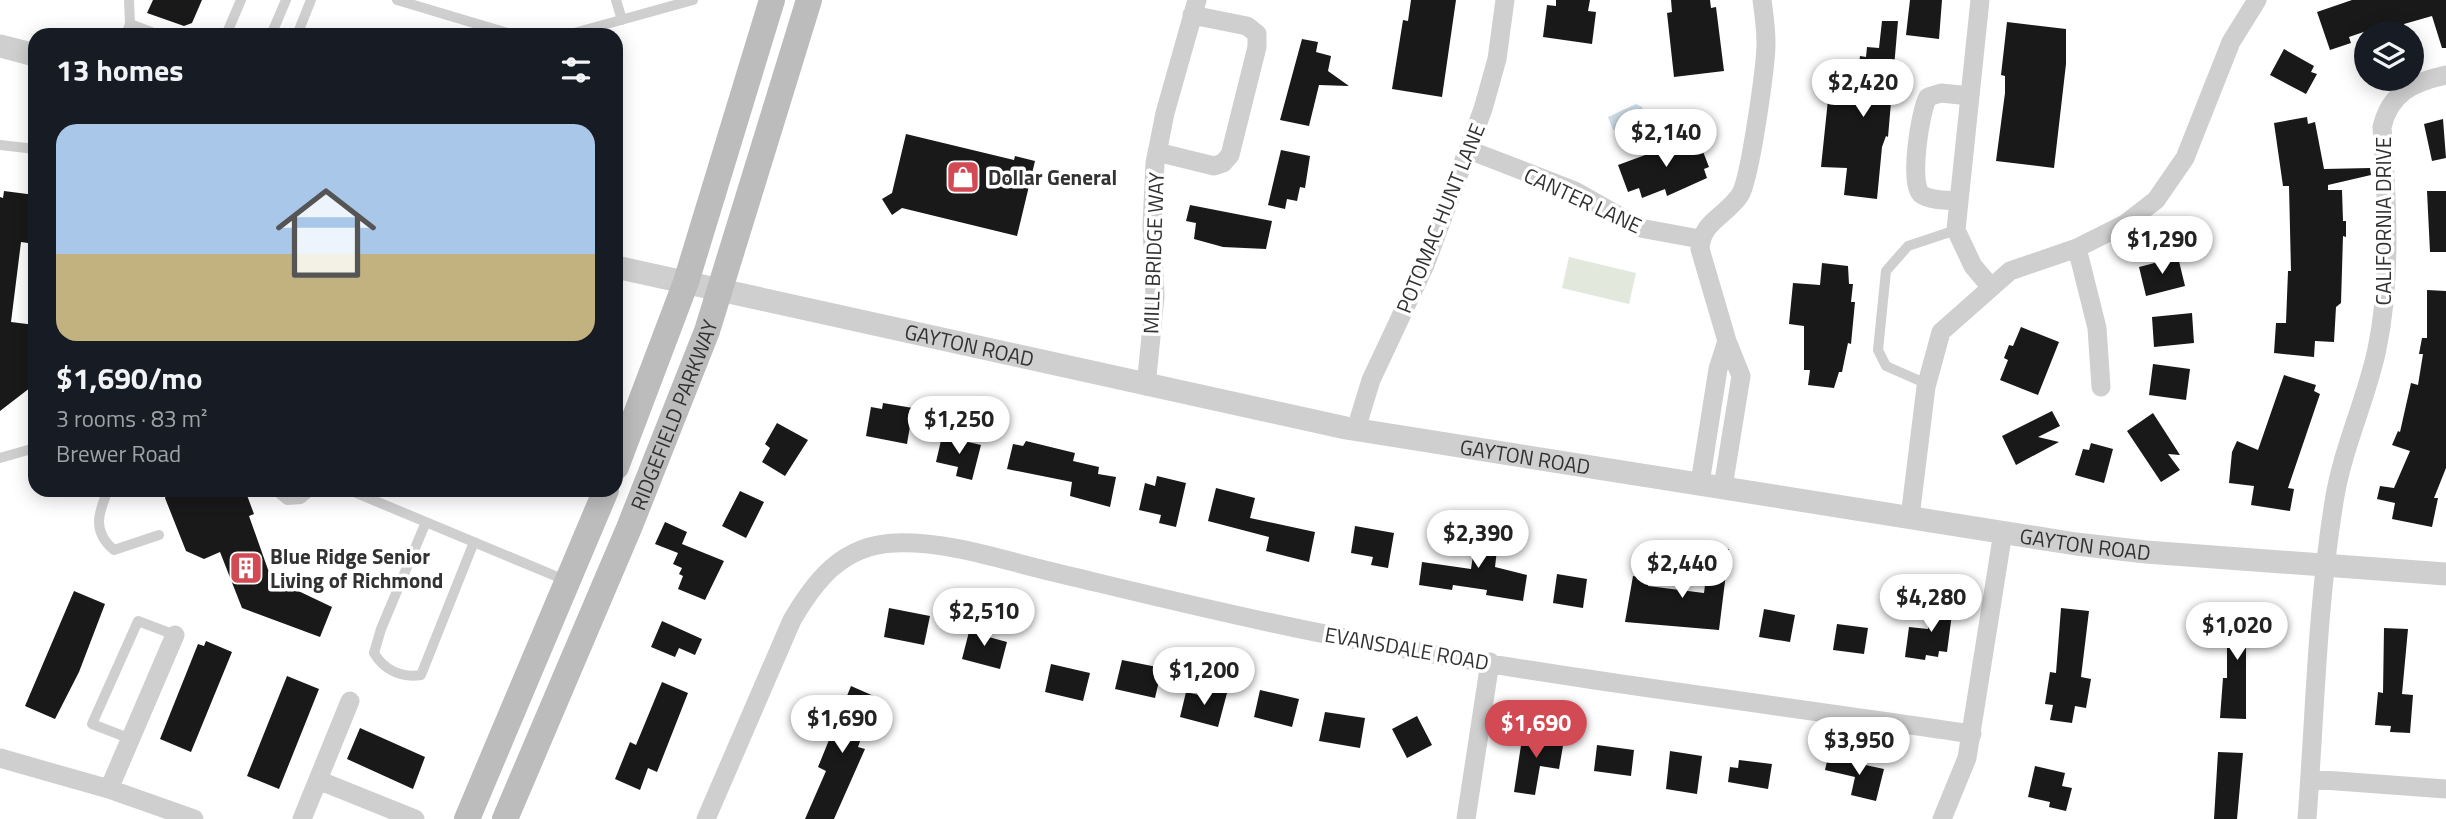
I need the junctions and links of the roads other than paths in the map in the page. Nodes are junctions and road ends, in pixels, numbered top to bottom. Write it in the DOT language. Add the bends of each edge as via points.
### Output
graph roads {
  1 [pos="128,0"];
  2 [pos="241,0"];
  3 [pos="286,0"];
  4 [pos="311,0"];
  5 [pos="397,0"];
  6 [pos="616,0"];
  7 [pos="693,0"];
  8 [pos="772,0"];
  9 [pos="809,0"];
  10 [pos="1505,0"];
  11 [pos="1762,0"];
  12 [pos="1980,0"];
  13 [pos="2257,0"];
  14 [pos="1194,8"];
  15 [pos="622,20"];
  16 [pos="128,28"];
  17 [pos="229,28"];
  18 [pos="274,28"];
  19 [pos="300,28"];
  20 [pos="491,28"];
  21 [pos="594,28"];
  22 [pos="0,46"];
  23 [pos="28,53"];
  24 [pos="2446,75"];
  25 [pos="1970,96"];
  26 [pos="0,145"];
  27 [pos="28,148"];
  28 [pos="1469,150"];
  29 [pos="1157,152"];
  30 [pos="1959,201"];
  31 [pos="1956,230"];
  32 [pos="1700,239"];
  33 [pos="2077,248"];
  34 [pos="623,268"];
  35 [pos="686,282"];
  36 [pos="1990,286"];
  37 [pos="721,291"];
  38 [pos="1727,341"];
  39 [pos="1927,384"];
  40 [pos="1146,386"];
  41 [pos="2101,387"];
  42 [pos="1356,429"];
  43 [pos="623,435"];
  44 [pos="28,450"];
  45 [pos="0,458"];
  46 [pos="1700,483"];
  47 [pos="1723,486"];
  48 [pos="105,497"];
  49 [pos="283,497"];
  50 [pos="303,497"];
  51 [pos="370,497"];
  52 [pos="603,497"];
  53 [pos="1910,517"];
  54 [pos="426,522"];
  55 [pos="2003,532"];
  56 [pos="159,535"];
  57 [pos="474,542"];
  58 [pos="2327,566"];
  59 [pos="2446,574"];
  60 [pos="568,582"];
  61 [pos="175,635"];
  62 [pos="1490,662"];
  63 [pos="351,701"];
  64 [pos="1972,734"];
  65 [pos="131,739"];
  66 [pos="0,758"];
  67 [pos="2310,779"];
  68 [pos="318,780"];
  69 [pos="109,789"];
  70 [pos="2446,789"];
  71 [pos="194,819"];
  72 [pos="302,819"];
  73 [pos="415,819"];
  74 [pos="467,819"];
  75 [pos="505,819"];
  76 [pos="706,819"];
  77 [pos="1466,819"];
  78 [pos="1942,819"];
  79 [pos="2307,819"];
  1 -- 16 [label="lane"];
  2 -- 17 [label="lane"];
  3 -- 18 [label="lane"];
  4 -- 19 [label="lane"];
  5 -- 20 [label="lane"];
  6 -- 15 [label="lane"];
  7 -- 15 [label="lane"];
  8 -- 35 [label="main road, RIDGEFIELD PARKWAY"];
  9 -- 37 [label="main road, RIDGEFIELD PARKWAY"];
  10 -- 28 [label="street, POTOMAC HUNT LANE" via="1497,59"];
  11 -- 32 [label="street" via="1765,57 1746,175 1740,195"];
  12 -- 25 [label="street"];
  13 -- 33 [label="street" via="2231,42 2185,159 2165,189 2125,224"];
  14 -- 29 [label="street, MILL BRIDGE WAY"];
  14 -- 29 [label="street" via="1248,26 1257,34 1234,141 1230,155 1214,166"];
  15 -- 21 [label="lane"];
  22 -- 23 [label="street"];
  24 -- 58 [label="street, CALIFORNIA DRIVE" via="2408,87 2386,110 2382,127 2384,311 2367,390 2340,468"];
  25 -- 30 [label="street"];
  25 -- 30 [label="street" via="1941,93 1928,97 1916,162 1919,192"];
  26 -- 27 [label="lane"];
  28 -- 32 [label="street, CANTER LANE" via="1575,191 1640,229"];
  28 -- 42 [label="street, POTOMAC HUNT LANE" via="1425,265 1371,380"];
  29 -- 40 [label="street, MILL BRIDGE WAY" via="1152,207 1155,297"];
  30 -- 31 [label="street"];
  31 -- 36 [label="street" via="1973,266"];
  31 -- 39 [label="lane" via="1908,246 1886,271 1878,350 1886,366"];
  32 -- 38 [label="street"];
  33 -- 36 [label="street" via="2010,271"];
  33 -- 41 [label="street" via="2097,328"];
  34 -- 35 [label="street, GAYTON ROAD"];
  35 -- 37 [label="street, GAYTON ROAD"];
  35 -- 43 [label="main road, RIDGEFIELD PARKWAY"];
  36 -- 39 [label="street" via="1941,332"];
  37 -- 40 [label="street, GAYTON ROAD"];
  37 -- 75 [label="main road, RIDGEFIELD PARKWAY" via="629,528"];
  38 -- 46 [label="street" via="1718,369"];
  38 -- 47 [label="street" via="1741,376"];
  39 -- 53 [label="street"];
  40 -- 42 [label="street, GAYTON ROAD"];
  42 -- 46 [label="street, GAYTON ROAD"];
  44 -- 45 [label="lane"];
  46 -- 47 [label="street, GAYTON ROAD"];
  47 -- 53 [label="street, GAYTON ROAD"];
  48 -- 56 [label="lane" via="98,526 114,550"];
  49 -- 50 [label="lane"];
  51 -- 54 [label="lane"];
  52 -- 60 [label="main road, RIDGEFIELD PARKWAY"];
  53 -- 55 [label="street, GAYTON ROAD"];
  54 -- 57 [label="lane"];
  54 -- 57 [label="lane" via="374,653 382,666 408,677 421,674"];
  55 -- 58 [label="street, GAYTON ROAD" via="2146,552"];
  55 -- 64 [label="street"];
  57 -- 60 [label="lane"];
  58 -- 59 [label="street, GAYTON ROAD"];
  58 -- 67 [label="street, CALIFORNIA DRIVE"];
  60 -- 74 [label="main road, RIDGEFIELD PARKWAY"];
  61 -- 65 [label="street"];
  61 -- 65 [label="lane" via="138,621 92,724"];
  62 -- 64 [label="street, EVANSDALE ROAD"];
  62 -- 76 [label="street, EVANSDALE ROAD" via="1329,635 933,545 894,543 849,554 818,579 792,620"];
  62 -- 77 [label="street"];
  63 -- 68 [label="street"];
  64 -- 78 [label="street"];
  65 -- 69 [label="street"];
  66 -- 69 [label="street"];
  67 -- 70 [label="street"];
  67 -- 79 [label="street, CALIFORNIA DRIVE"];
  68 -- 72 [label="street"];
  68 -- 73 [label="street"];
  69 -- 71 [label="street"];
}
